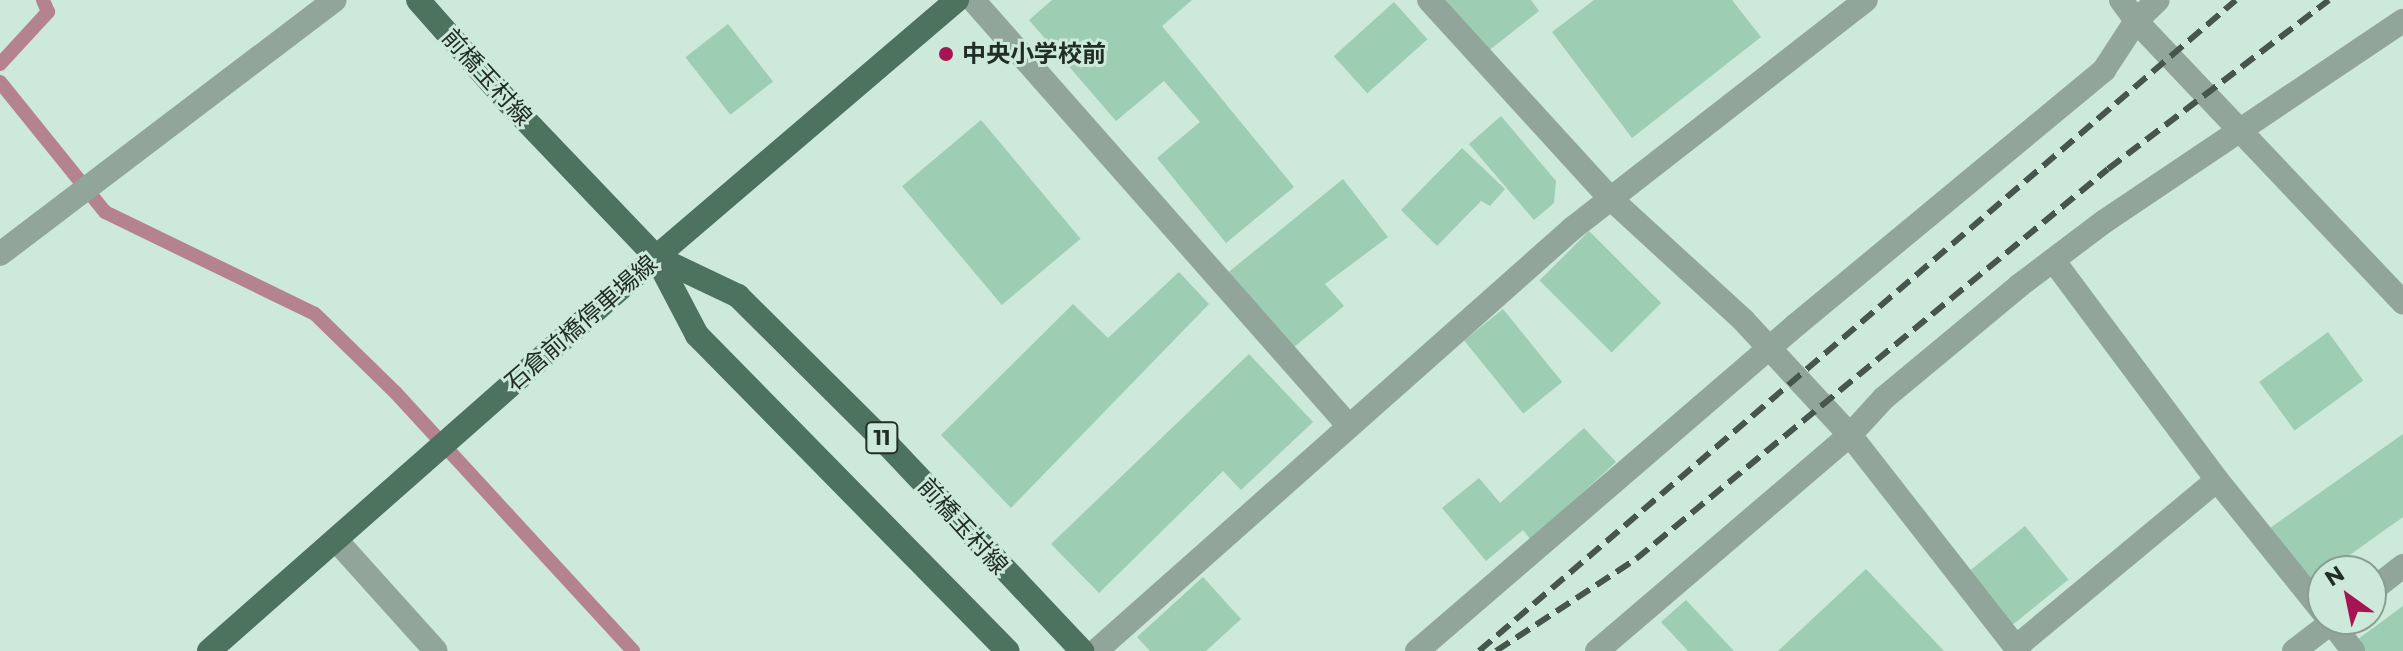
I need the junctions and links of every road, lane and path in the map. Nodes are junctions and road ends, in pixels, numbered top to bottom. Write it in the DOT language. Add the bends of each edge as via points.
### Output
graph roads {
  1 [pos="335,0"];
  2 [pos="418,0"];
  3 [pos="957,0"];
  4 [pos="973,0"];
  5 [pos="1429,0"];
  6 [pos="1866,0"];
  7 [pos="2121,0"];
  8 [pos="2158,0"];
  9 [pos="2136,21"];
  10 [pos="2403,21"];
  11 [pos="2238,130"];
  12 [pos="1610,198"];
  13 [pos="0,254"];
  14 [pos="656,257"];
  15 [pos="2053,260"];
  16 [pos="2403,302"];
  17 [pos="1769,347"];
  18 [pos="1348,425"];
  19 [pos="1850,435"];
  20 [pos="2217,480"];
  21 [pos="336,540"];
  22 [pos="2403,566"];
  23 [pos="2387,578"];
  24 [pos="2307,590"];
  25 [pos="2311,635"];
  26 [pos="2018,649"];
  27 [pos="209,651"];
  28 [pos="436,651"];
  29 [pos="1007,651"];
  30 [pos="1082,651"];
  31 [pos="1096,651"];
  32 [pos="1417,651"];
  33 [pos="1597,651"];
  34 [pos="2294,651"];
  1 -- 13 [label="street"];
  2 -- 14 [label="main road, 前橋玉村線 / 11"];
  3 -- 14 [label="main road, 石倉前橋停車場線"];
  4 -- 18 [label="street"];
  5 -- 12 [label="street"];
  6 -- 12 [label="street"];
  7 -- 9 [label="street"];
  8 -- 9 [label="street"];
  9 -- 11 [label="street"];
  9 -- 17 [label="street" via="2104,70"];
  10 -- 11 [label="street"];
  11 -- 15 [label="street"];
  11 -- 16 [label="street"];
  12 -- 17 [label="street"];
  12 -- 18 [label="street"];
  14 -- 21 [label="main road, 石倉前橋停車場線"];
  14 -- 29 [label="main road, 前橋玉村線 / 11" via="697,335"];
  14 -- 30 [label="main road, 前橋玉村線 / 11" via="738,296 889,446"];
  15 -- 19 [label="street" via="1884,398"];
  15 -- 20 [label="street"];
  17 -- 19 [label="street"];
  17 -- 32 [label="street"];
  18 -- 31 [label="street"];
  19 -- 26 [label="street"];
  19 -- 33 [label="street"];
  20 -- 24 [label="street"];
  20 -- 26 [label="street"];
  21 -- 27 [label="main road, 石倉前橋停車場線"];
  21 -- 28 [label="street"];
  22 -- 23 [label="street"];
  25 -- 34 [label="street"];
}
